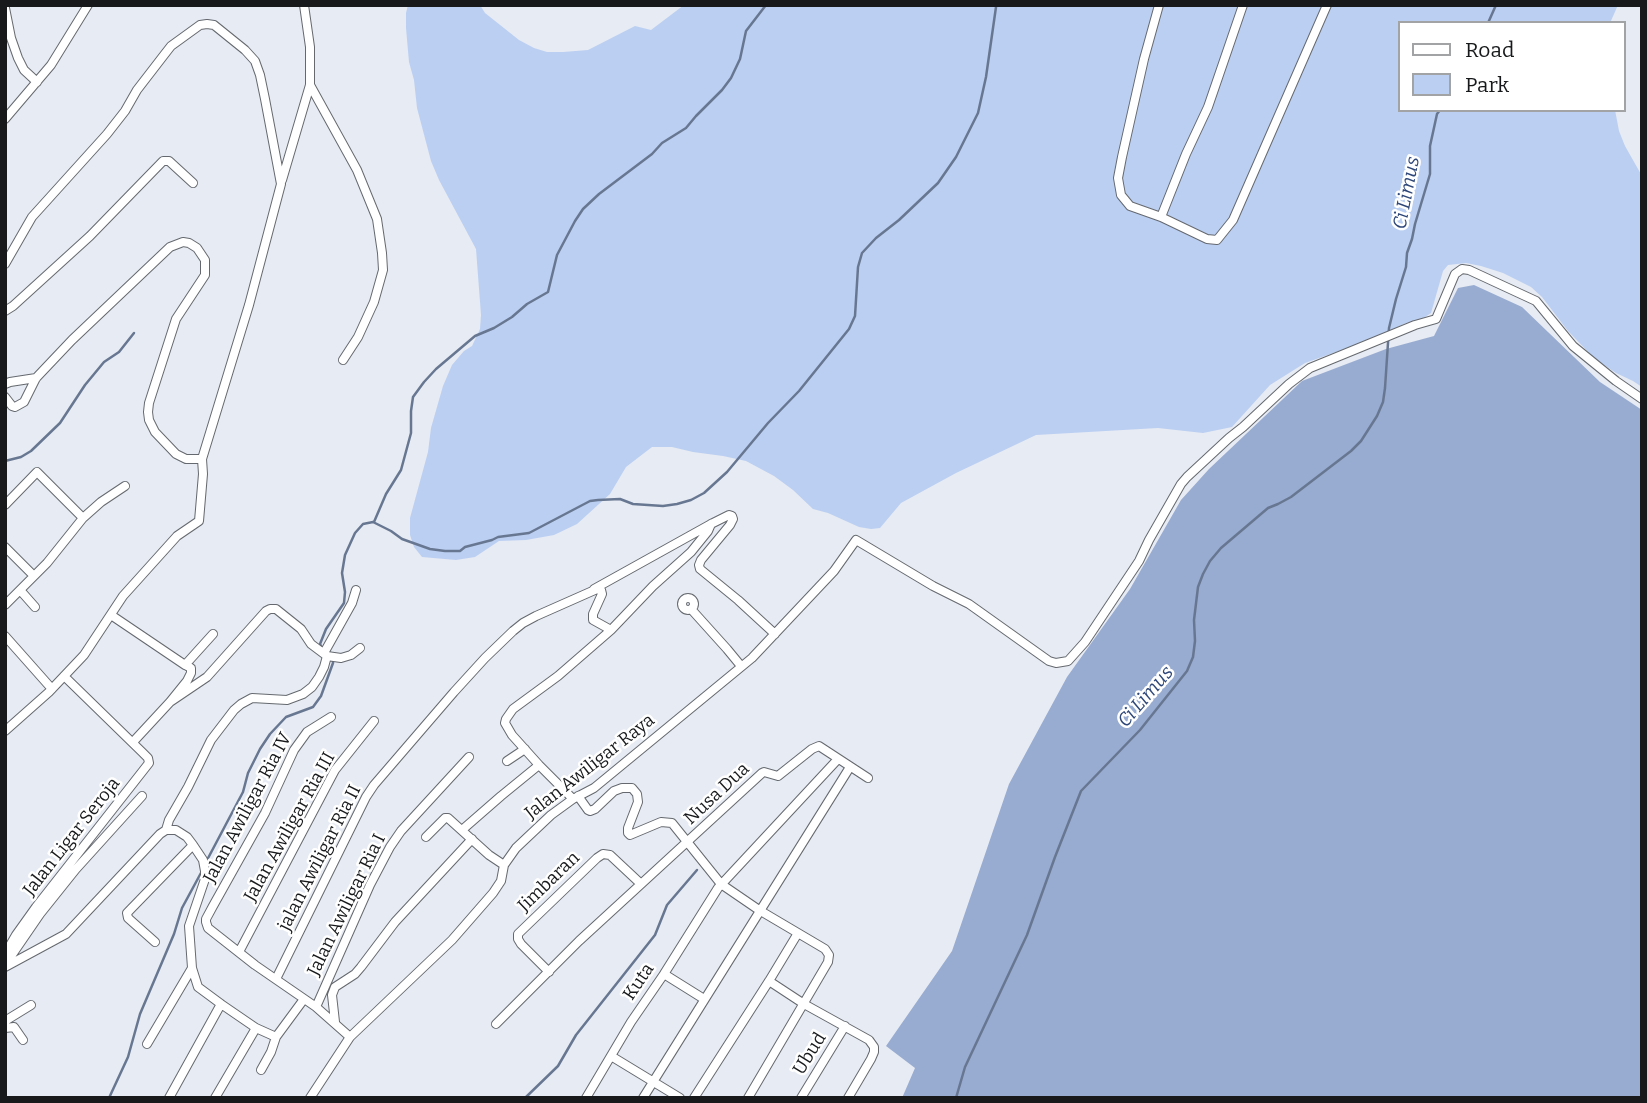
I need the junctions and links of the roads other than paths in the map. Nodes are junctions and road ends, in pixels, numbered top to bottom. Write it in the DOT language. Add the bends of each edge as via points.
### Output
graph roads {
  1 [pos="88,5"];
  2 [pos="304,5"];
  3 [pos="1159,5"];
  4 [pos="1243,5"];
  5 [pos="1327,5"];
  6 [pos="5,8"];
  7 [pos="37,82"];
  8 [pos="310,85"];
  9 [pos="5,119"];
  10 [pos="193,183"];
  11 [pos="281,184"];
  12 [pos="1161,217"];
  13 [pos="5,264"];
  14 [pos="5,312"];
  15 [pos="343,360"];
  16 [pos="36,377"];
  17 [pos="5,384"];
  18 [pos="5,397"];
  19 [pos="1642,399"];
  20 [pos="202,459"];
  21 [pos="125,486"];
  22 [pos="5,505"];
  23 [pos="83,518"];
  24 [pos="711,524"];
  25 [pos="5,547"];
  26 [pos="34,576"];
  27 [pos="593,589"];
  28 [pos="20,590"];
  29 [pos="356,590"];
  30 [pos="5,604"];
  31 [pos="35,607"];
  32 [pos="691,609"];
  33 [pos="111,615"];
  34 [pos="611,630"];
  35 [pos="213,634"];
  36 [pos="775,634"];
  37 [pos="5,636"];
  38 [pos="360,648"];
  39 [pos="325,655"];
  40 [pos="185,665"];
  41 [pos="740,666"];
  42 [pos="64,676"];
  43 [pos="52,689"];
  44 [pos="170,702"];
  45 [pos="331,717"];
  46 [pos="374,721"];
  47 [pos="5,731"];
  48 [pos="133,742"];
  49 [pos="525,749"];
  50 [pos="469,757"];
  51 [pos="838,759"];
  52 [pos="507,761"];
  53 [pos="539,765"];
  54 [pos="850,766"];
  55 [pos="868,778"];
  56 [pos="142,796"];
  57 [pos="576,798"];
  58 [pos="166,830"];
  59 [pos="463,830"];
  60 [pos="426,837"];
  61 [pos="472,839"];
  62 [pos="688,843"];
  63 [pos="193,845"];
  64 [pos="504,865"];
  65 [pos="641,884"];
  66 [pos="721,884"];
  67 [pos="760,910"];
  68 [pos="797,933"];
  69 [pos="155,942"];
  70 [pos="239,952"];
  71 [pos="5,954"];
  72 [pos="5,966"];
  73 [pos="192,968"];
  74 [pos="548,972"];
  75 [pos="664,974"];
  76 [pos="276,979"];
  77 [pos="769,981"];
  78 [pos="304,999"];
  79 [pos="704,999"];
  80 [pos="221,1004"];
  81 [pos="804,1004"];
  82 [pos="32,1005"];
  83 [pos="316,1007"];
  84 [pos="5,1021"];
  85 [pos="335,1022"];
  86 [pos="496,1024"];
  87 [pos="845,1026"];
  88 [pos="5,1028"];
  89 [pos="256,1028"];
  90 [pos="276,1037"];
  91 [pos="350,1037"];
  92 [pos="23,1040"];
  93 [pos="147,1044"];
  94 [pos="611,1056"];
  95 [pos="261,1070"];
  96 [pos="653,1082"];
  97 [pos="169,1098"];
  98 [pos="215,1098"];
  99 [pos="310,1098"];
  100 [pos="586,1098"];
  101 [pos="643,1098"];
  102 [pos="680,1098"];
  103 [pos="694,1098"];
  104 [pos="748,1098"];
  105 [pos="801,1098"];
  106 [pos="848,1098"];
  1 -- 7 [label="street"];
  2 -- 8 [label="street"];
  3 -- 12 [label="street" via="1118,178 1121,195 1130,206"];
  4 -- 12 [label="street" via="1208,107"];
  5 -- 12 [label="street" via="1233,220 1217,240"];
  6 -- 7 [label="street" via="18,58"];
  7 -- 9 [label="street"];
  8 -- 11 [label="street"];
  8 -- 15 [label="street" via="357,170 377,219 382,253 383,270 374,302"];
  10 -- 14 [label="street" via="169,161 163,161 90,236"];
  11 -- 13 [label="street" via="255,61 214,25 200,25 163,55 107,134 32,217"];
  11 -- 20 [label="street"];
  16 -- 17 [label="street"];
  16 -- 18 [label="street" via="18,406"];
  16 -- 20 [label="street" via="170,247 189,243 205,260 205,275 176,319 148,412 155,432 176,454"];
  19 -- 36 [label="street, Jalan Awiligar Raya" via="1573,346 1536,301 1462,269 1455,274 1436,319 1310,368 1187,477 1139,561 1068,661 1049,661 969,604 856,540 834,571"];
  20 -- 33 [label="street" via="199,521 177,536"];
  21 -- 23 [label="street"];
  22 -- 23 [label="street" via="37,472"];
  23 -- 26 [label="street"];
  24 -- 27 [label="street, jalan Awiligar Ria II"];
  24 -- 34 [label="street" via="691,552"];
  24 -- 36 [label="street" via="729,515 733,519 701,561 703,573"];
  25 -- 26 [label="street"];
  26 -- 28 [label="street"];
  27 -- 34 [label="street" via="602,594 593,620"];
  27 -- 76 [label="street, jalan Awiligar Ria II" via="523,623 485,658 379,779"];
  28 -- 30 [label="street"];
  28 -- 31 [label="street"];
  29 -- 39 [label="street"];
  32 -- 41 [label="street"];
  33 -- 40 [label="street"];
  33 -- 42 [label="street"];
  34 -- 49 [label="street" via="507,716 509,730"];
  35 -- 40 [label="street"];
  36 -- 41 [label="street, Jalan Awiligar Raya"];
  37 -- 43 [label="street"];
  38 -- 39 [label="street" via="341,658"];
  39 -- 44 [label="street" via="301,629 270,609 206,677"];
  39 -- 58 [label="street" via="319,677 303,694 287,700 252,698 234,710 211,740"];
  40 -- 44 [label="street" via="191,673"];
  41 -- 57 [label="street, Jalan Awiligar Raya"];
  42 -- 43 [label="street"];
  42 -- 48 [label="street"];
  43 -- 47 [label="street"];
  44 -- 48 [label="street"];
  45 -- 70 [label="street, Jalan Awiligar Ria IV" via="307,732 294,750 206,919 207,925"];
  46 -- 70 [label="street, Jalan Awiligar Ria III" via="335,770"];
  48 -- 71 [label="street, Jalan Ligar Seroja" via="149,763 36,907"];
  49 -- 52 [label="street"];
  49 -- 53 [label="street"];
  50 -- 83 [label="street, Jalan Awiligar Ria I" via="390,847"];
  51 -- 54 [label="street, Nusa Dua"];
  51 -- 62 [label="street, Nusa Dua" via="819,746 778,776 762,773"];
  51 -- 66 [label="street"];
  53 -- 57 [label="street"];
  53 -- 59 [label="street"];
  54 -- 55 [label="street, Nusa Dua"];
  54 -- 67 [label="street"];
  56 -- 72 [label="street" via="76,869"];
  57 -- 62 [label="street" via="590,811 614,790 632,788 638,802 628,828 630,835 667,822"];
  57 -- 64 [label="street, Jalan Awiligar Raya" via="539,824"];
  58 -- 63 [label="street" via="181,832"];
  58 -- 72 [label="street" via="66,934"];
  59 -- 60 [label="street" via="446,818"];
  59 -- 61 [label="street"];
  61 -- 64 [label="street"];
  61 -- 85 [label="street" via="395,922 361,967 333,991"];
  62 -- 65 [label="street"];
  62 -- 66 [label="street"];
  63 -- 69 [label="street" via="127,913"];
  63 -- 73 [label="street" via="203,860 205,879 189,922"];
  64 -- 91 [label="street, Jalan Awiligar Raya" via="499,886 477,913"];
  65 -- 74 [label="street"];
  65 -- 74 [label="street, Jimbaran" via="610,855 597,858 518,934 520,944"];
  66 -- 67 [label="street"];
  66 -- 75 [label="street, Kuta"];
  67 -- 68 [label="street"];
  67 -- 79 [label="street"];
  68 -- 77 [label="street"];
  68 -- 81 [label="street" via="829,955"];
  70 -- 76 [label="street"];
  73 -- 80 [label="street" via="198,986"];
  73 -- 93 [label="street"];
  74 -- 86 [label="street"];
  75 -- 79 [label="street"];
  75 -- 94 [label="street, Kuta"];
  76 -- 78 [label="street"];
  77 -- 81 [label="street"];
  77 -- 103 [label="street"];
  78 -- 83 [label="street"];
  78 -- 90 [label="street"];
  79 -- 96 [label="street"];
  80 -- 89 [label="street"];
  80 -- 97 [label="street"];
  81 -- 87 [label="street"];
  81 -- 104 [label="street"];
  82 -- 84 [label="street"];
  83 -- 85 [label="street"];
  85 -- 91 [label="street"];
  87 -- 105 [label="street, Ubud"];
  87 -- 106 [label="street" via="874,1047"];
  88 -- 92 [label="street" via="14,1027"];
  89 -- 90 [label="street"];
  89 -- 98 [label="street"];
  90 -- 95 [label="street"];
  91 -- 99 [label="street, Jalan Awiligar Raya"];
  94 -- 96 [label="street"];
  94 -- 100 [label="street, Kuta"];
  96 -- 101 [label="street"];
  96 -- 102 [label="street"];
}
